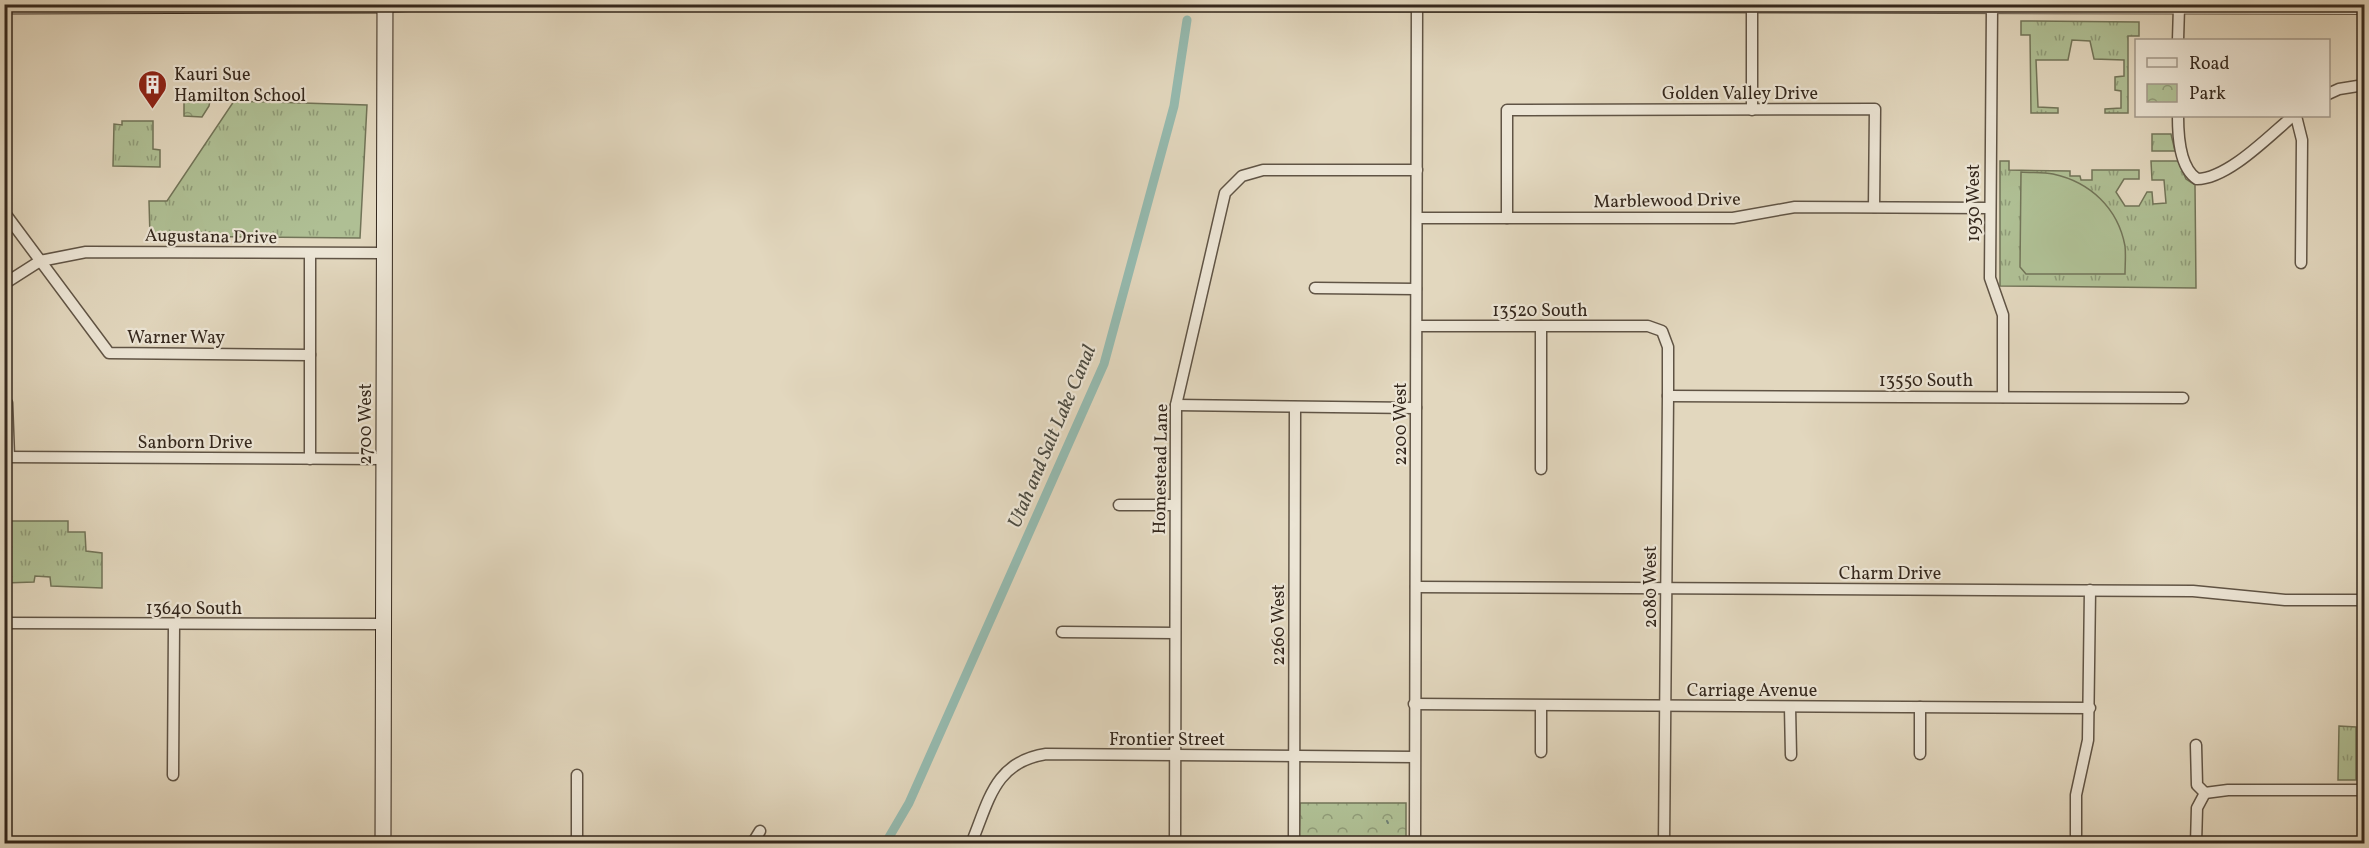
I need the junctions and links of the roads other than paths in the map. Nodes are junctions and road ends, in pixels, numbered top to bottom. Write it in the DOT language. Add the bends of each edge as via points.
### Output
graph roads {
  1 [pos="408,4"];
  2 [pos="1170,4"];
  3 [pos="385,5"];
  4 [pos="1418,5"];
  5 [pos="4,6"];
  6 [pos="1744,6"];
  7 [pos="1939,6"];
  8 [pos="2187,6"];
  9 [pos="1992,7"];
  10 [pos="2364,7"];
  11 [pos="2178,39"];
  12 [pos="2364,85"];
  13 [pos="2330,93"];
  14 [pos="1752,110"];
  15 [pos="2178,117"];
  16 [pos="2294,117"];
  17 [pos="2295,117"];
  18 [pos="1417,170"];
  19 [pos="1874,207"];
  20 [pos="1990,208"];
  21 [pos="4,212"];
  22 [pos="1417,218"];
  23 [pos="1507,218"];
  24 [pos="310,254"];
  25 [pos="383,254"];
  26 [pos="40,261"];
  27 [pos="2301,263"];
  28 [pos="4,284"];
  29 [pos="1315,288"];
  30 [pos="1416,289"];
  31 [pos="1417,326"];
  32 [pos="1541,326"];
  33 [pos="1662,332"];
  34 [pos="310,355"];
  35 [pos="1668,396"];
  36 [pos="2003,397"];
  37 [pos="4,398"];
  38 [pos="2183,398"];
  39 [pos="1176,405"];
  40 [pos="1295,407"];
  41 [pos="1416,408"];
  42 [pos="7,457"];
  43 [pos="310,459"];
  44 [pos="385,459"];
  45 [pos="1541,469"];
  46 [pos="1119,505"];
  47 [pos="1175,505"];
  48 [pos="1416,587"];
  49 [pos="1666,589"];
  50 [pos="2090,590"];
  51 [pos="2364,600"];
  52 [pos="4,623"];
  53 [pos="383,624"];
  54 [pos="174,625"];
  55 [pos="1062,632"];
  56 [pos="1175,633"];
  57 [pos="1414,704"];
  58 [pos="1541,706"];
  59 [pos="1666,706"];
  60 [pos="1790,707"];
  61 [pos="1920,707"];
  62 [pos="2090,708"];
  63 [pos="2196,745"];
  64 [pos="1540,752"];
  65 [pos="1920,754"];
  66 [pos="1295,755"];
  67 [pos="1791,755"];
  68 [pos="1176,756"];
  69 [pos="1414,757"];
  70 [pos="173,775"];
  71 [pos="577,775"];
  72 [pos="2364,790"];
  73 [pos="2205,793"];
  74 [pos="760,831"];
  75 [pos="2076,835"];
  76 [pos="383,843"];
  77 [pos="577,843"];
  78 [pos="752,843"];
  79 [pos="971,843"];
  80 [pos="1175,843"];
  81 [pos="1294,843"];
  82 [pos="1415,843"];
  83 [pos="1664,843"];
  84 [pos="2196,843"];
  1 -- 3 [label="street"];
  2 -- 4 [label="street"];
  3 -- 5 [label="main road"];
  3 -- 25 [label="main road, 2700 West"];
  4 -- 6 [label="street"];
  4 -- 18 [label="street, 2200 West"];
  6 -- 7 [label="street"];
  6 -- 14 [label="street"];
  7 -- 9 [label="street"];
  8 -- 9 [label="street"];
  8 -- 10 [label="street"];
  8 -- 11 [label="street"];
  9 -- 20 [label="street, 1930 West"];
  12 -- 13 [label="street"];
  14 -- 19 [label="street, Golden Valley Drive" via="1875,109"];
  14 -- 23 [label="street, Golden Valley Drive" via="1507,110"];
  15 -- 16 [label="street" via="2188,169 2197,179 2203,179 2235,164"];
  17 -- 27 [label="street" via="2302,140"];
  18 -- 22 [label="street, 2200 West"];
  18 -- 39 [label="street, Homestead Lane" via="1263,170 1242,176 1225,194"];
  19 -- 20 [label="street, Marblewood Drive"];
  19 -- 23 [label="street, Marblewood Drive" via="1795,207 1733,218"];
  20 -- 36 [label="street, 1930 West" via="1990,278 2003,315"];
  21 -- 26 [label="street, Warner Way"];
  22 -- 23 [label="street, Marblewood Drive"];
  22 -- 30 [label="street, 2200 West"];
  24 -- 25 [label="street, Augustana Drive"];
  24 -- 26 [label="street, Augustana Drive" via="86,252"];
  24 -- 34 [label="street"];
  25 -- 44 [label="main road, 2700 West"];
  26 -- 28 [label="street"];
  26 -- 34 [label="street, Warner Way" via="109,353"];
  29 -- 30 [label="street"];
  30 -- 31 [label="street, 2200 West"];
  31 -- 32 [label="street, 13520 South"];
  31 -- 41 [label="street, 2200 West"];
  32 -- 33 [label="street, 13520 South" via="1648,326"];
  32 -- 45 [label="street"];
  33 -- 35 [label="street, 2080 West" via="1668,347"];
  34 -- 43 [label="street"];
  35 -- 36 [label="street, 13550 South"];
  35 -- 49 [label="street, 2080 West"];
  36 -- 38 [label="street, 13550 South"];
  37 -- 42 [label="street"];
  39 -- 40 [label="street"];
  39 -- 47 [label="street, Homestead Lane"];
  40 -- 41 [label="street"];
  40 -- 66 [label="street, 2260 West"];
  41 -- 48 [label="street, 2200 West"];
  42 -- 43 [label="street, Sanborn Drive"];
  43 -- 44 [label="street, Sanborn Drive"];
  44 -- 53 [label="main road, 2700 West"];
  46 -- 47 [label="street"];
  47 -- 56 [label="street, Homestead Lane"];
  48 -- 49 [label="street, Charm Drive"];
  48 -- 57 [label="street, 2200 West"];
  49 -- 50 [label="street, Charm Drive"];
  49 -- 59 [label="street, 2080 West"];
  50 -- 51 [label="street, Charm Drive"];
  50 -- 62 [label="street"];
  52 -- 54 [label="street, 13640 South"];
  53 -- 54 [label="street, 13640 South"];
  53 -- 76 [label="main road, 2700 West"];
  54 -- 70 [label="street"];
  55 -- 56 [label="street"];
  56 -- 68 [label="street, Homestead Lane"];
  57 -- 58 [label="street, Carriage Avenue"];
  57 -- 69 [label="street, 2200 West"];
  58 -- 59 [label="street, Carriage Avenue"];
  58 -- 64 [label="street"];
  59 -- 60 [label="street, Carriage Avenue"];
  59 -- 83 [label="street, 2080 West"];
  60 -- 61 [label="street, Carriage Avenue"];
  60 -- 67 [label="street"];
  61 -- 62 [label="street, Carriage Avenue"];
  61 -- 65 [label="street"];
  62 -- 75 [label="street" via="2088,740 2076,795"];
  63 -- 73 [label="street" via="2197,785"];
  66 -- 68 [label="street, Frontier Street"];
  66 -- 69 [label="street, Frontier Street"];
  66 -- 81 [label="street, 2260 West"];
  68 -- 79 [label="street, Frontier Street" via="1028,757 1004,773"];
  68 -- 80 [label="street, Homestead Lane"];
  69 -- 82 [label="street, 2200 West"];
  71 -- 77 [label="street"];
  72 -- 73 [label="street"];
  73 -- 84 [label="street" via="2197,808"];
  74 -- 78 [label="street"];
}
